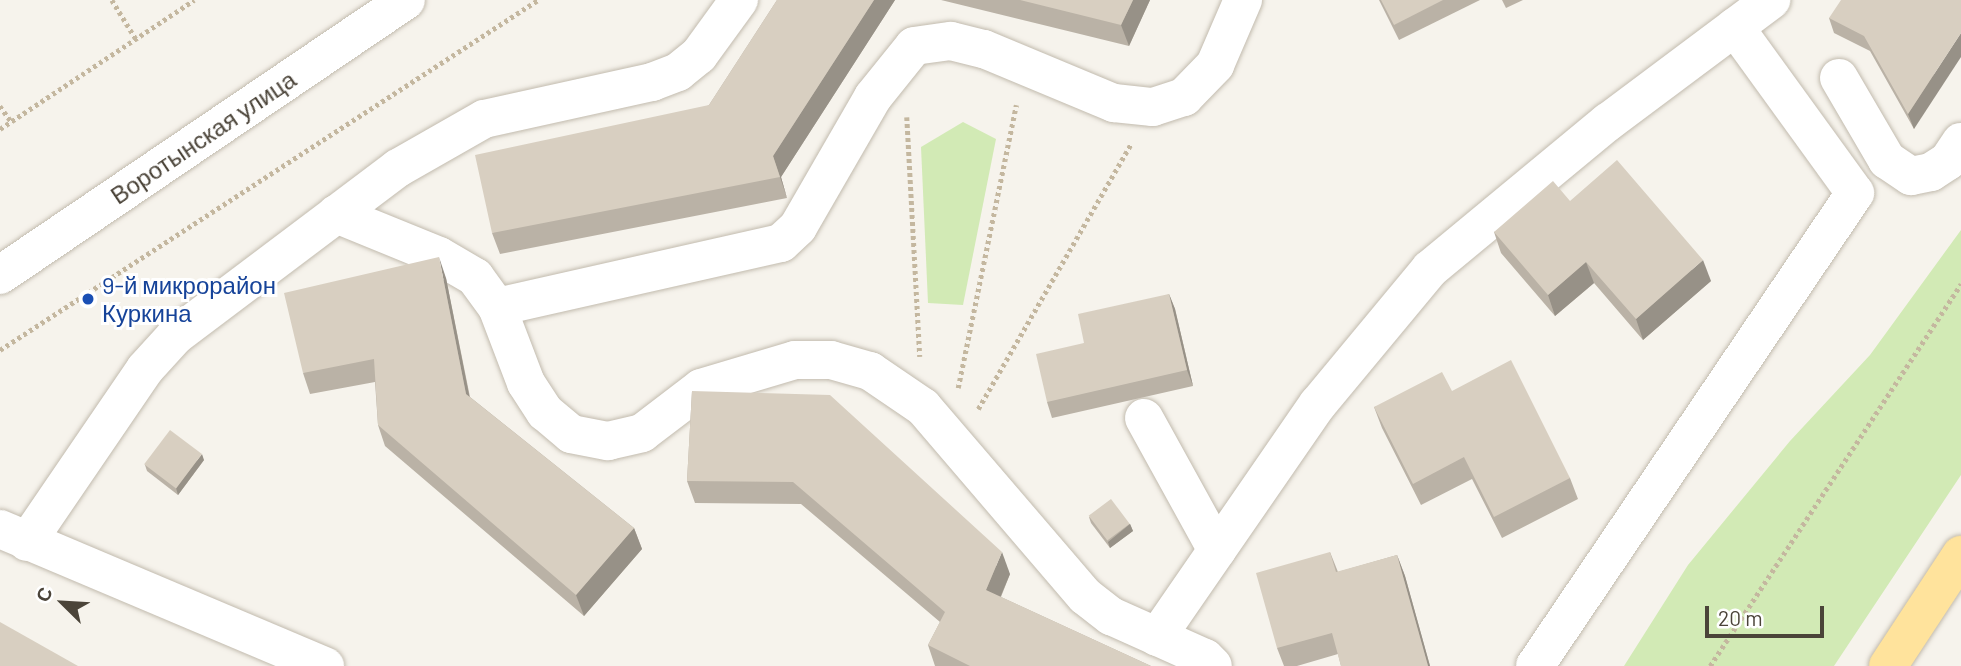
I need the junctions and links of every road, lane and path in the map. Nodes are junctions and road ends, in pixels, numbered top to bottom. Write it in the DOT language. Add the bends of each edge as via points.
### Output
graph roads {
  1 [pos="112,0"];
  2 [pos="194,0"];
  3 [pos="406,0"];
  4 [pos="538,0"];
  5 [pos="739,0"];
  6 [pos="1243,0"];
  7 [pos="1771,0"];
  8 [pos="1735,27"];
  9 [pos="136,39"];
  10 [pos="904,54"];
  11 [pos="1024,65"];
  12 [pos="1839,78"];
  13 [pos="0,106"];
  14 [pos="1153,107"];
  15 [pos="11,121"];
  16 [pos="0,129"];
  17 [pos="1961,142"];
  18 [pos="336,214"];
  19 [pos="0,275"];
  20 [pos="1961,284"];
  21 [pos="497,307"];
  22 [pos="0,350"];
  23 [pos="1144,418"];
  24 [pos="942,429"];
  25 [pos="13,535"];
  26 [pos="1217,550"];
  27 [pos="1961,555"];
  28 [pos="1157,637"];
  29 [pos="326,666"];
  30 [pos="1213,666"];
  31 [pos="1535,666"];
  32 [pos="1710,666"];
  33 [pos="1888,666"];
  1 -- 9 [label="path"];
  2 -- 9 [label="path"];
  3 -- 19 [label="street, Воротынская улица"];
  4 -- 22 [label="path"];
  5 -- 18 [label="street" via="699,55 678,72 652,82 484,119 398,169"];
  6 -- 14 [label="street" via="1215,65 1184,97"];
  7 -- 8 [label="street"];
  8 -- 26 [label="street" via="1608,122 1430,269 1318,404"];
  8 -- 31 [label="street" via="1855,193"];
  9 -- 15 [label="path"];
  10 -- 11 [label="street" via="914,46 951,41"];
  10 -- 21 [label="street" via="798,227 780,243"];
  10 -- 24 [label="path"];
  11 -- 14 [label="street" via="1114,103"];
  11 -- 24 [label="path"];
  12 -- 17 [label="street" via="1887,160 1911,176 1931,172 1948,161"];
  13 -- 15 [label="path"];
  14 -- 24 [label="path"];
  15 -- 16 [label="path"];
  18 -- 21 [label="street" via="439,256 475,277"];
  18 -- 25 [label="street" via="175,337"];
  20 -- 32 [label="path"];
  21 -- 24 [label="street" via="526,383 545,412 570,434 608,442 642,433 701,388 795,360 831,360 870,371"];
  23 -- 26 [label="street"];
  24 -- 28 [label="street" via="1085,596 1111,616"];
  25 -- 29 [label="street"];
  26 -- 28 [label="street"];
  27 -- 33 [label="main road"];
  28 -- 30 [label="street"];
}
